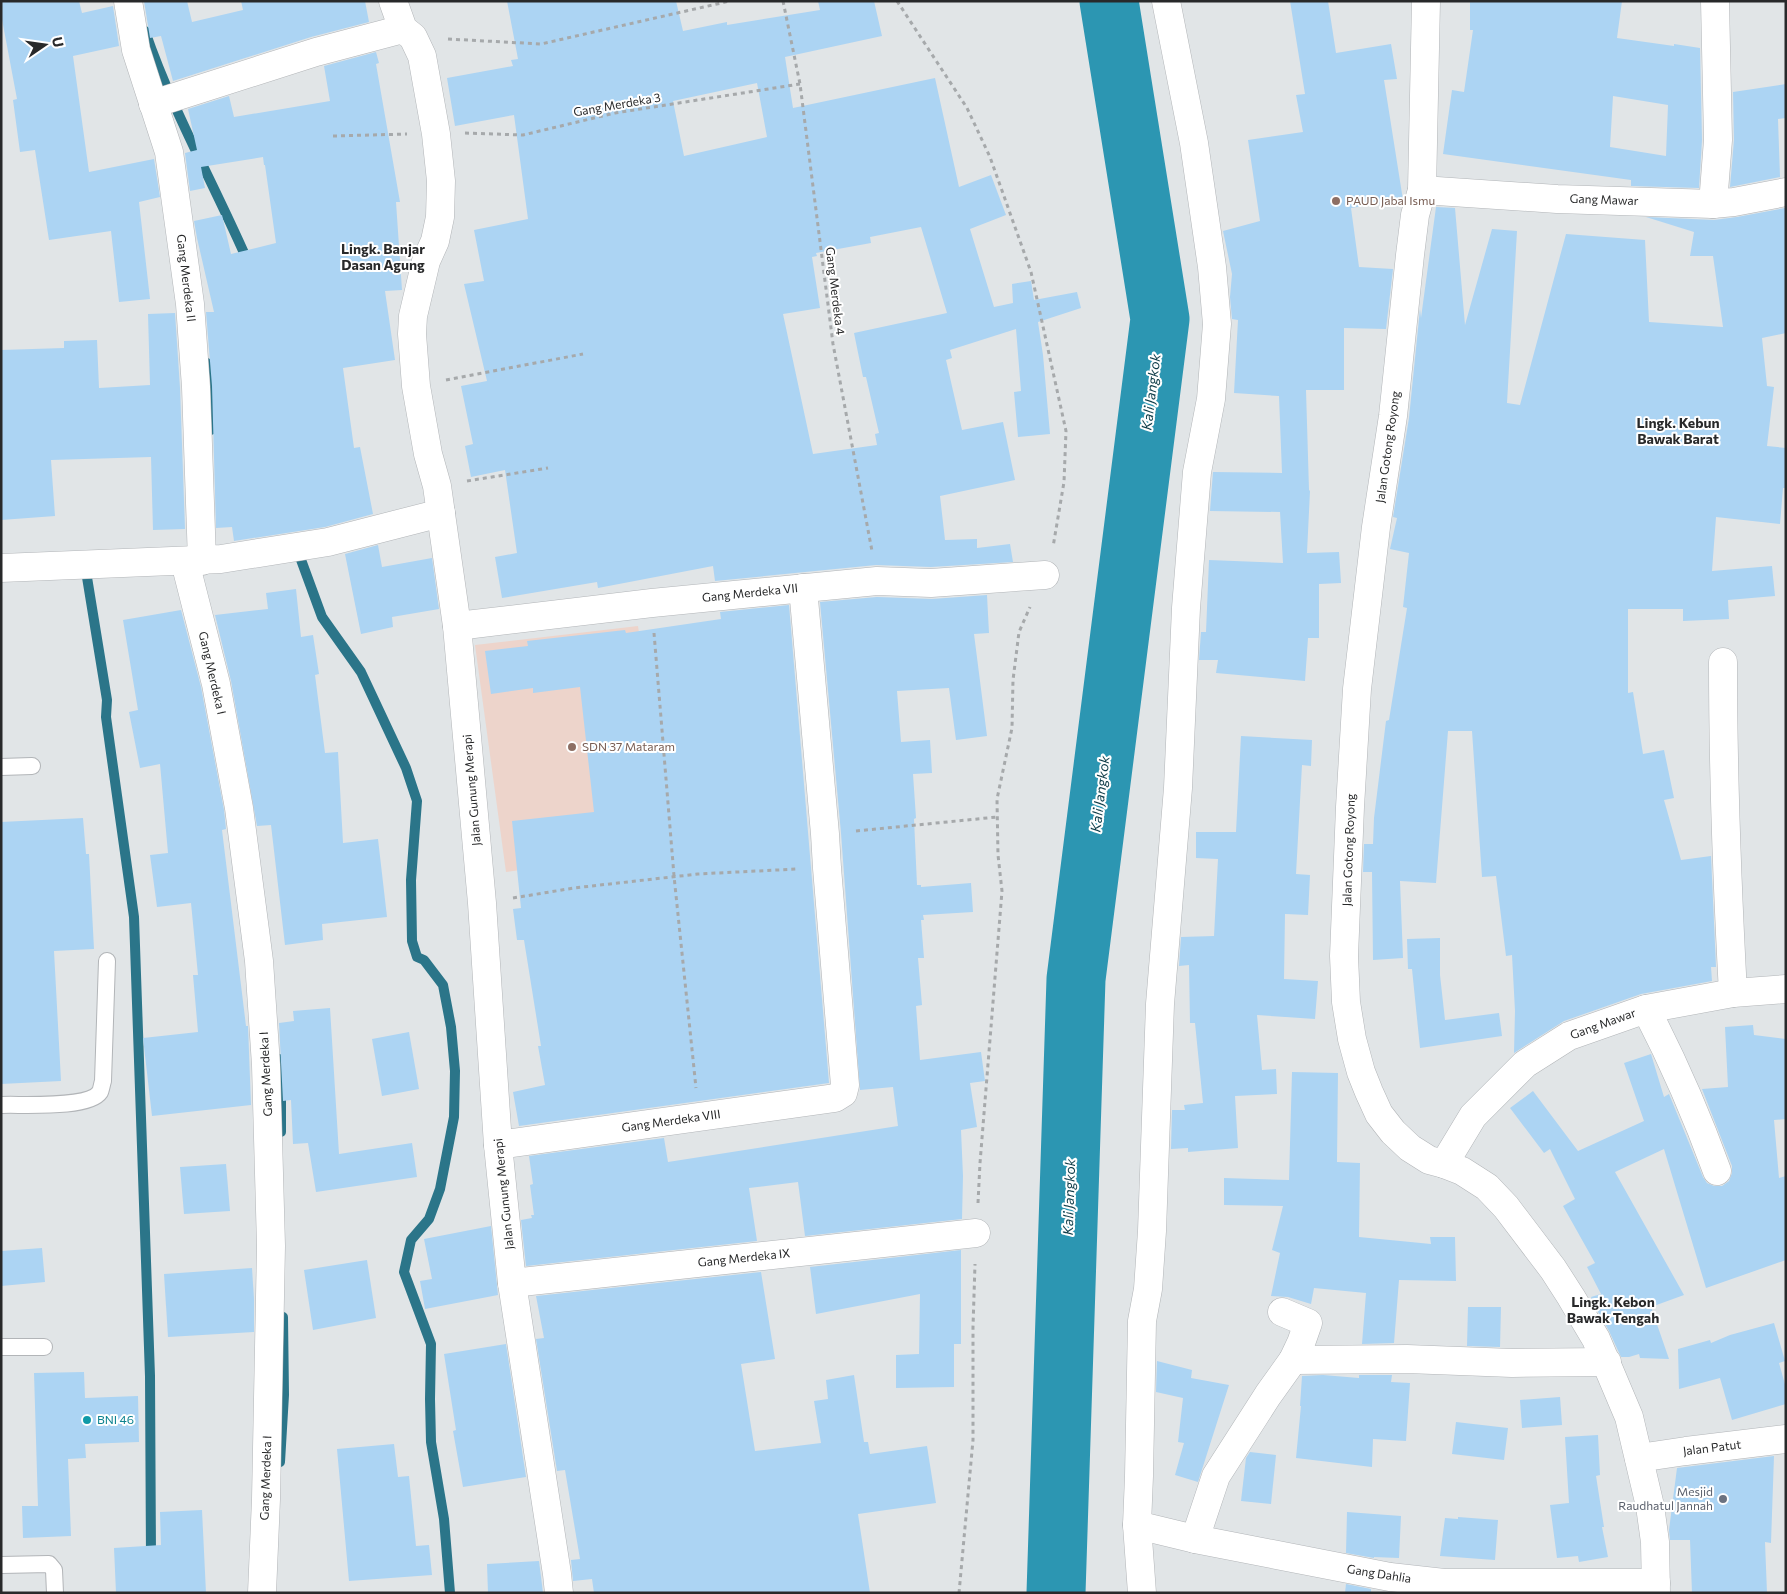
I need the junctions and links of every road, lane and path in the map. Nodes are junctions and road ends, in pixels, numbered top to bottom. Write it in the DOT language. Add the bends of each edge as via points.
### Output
graph roads {
  1 [pos="128,1"];
  2 [pos="393,1"];
  3 [pos="730,1"];
  4 [pos="783,1"];
  5 [pos="897,1"];
  6 [pos="1166,1"];
  7 [pos="1426,1"];
  8 [pos="1715,1"];
  9 [pos="408,33"];
  10 [pos="800,84"];
  11 [pos="169,99"];
  12 [pos="436,134"];
  13 [pos="333,136"];
  14 [pos="1422,190"];
  15 [pos="1786,192"];
  16 [pos="1714,204"];
  17 [pos="583,354"];
  18 [pos="416,386"];
  19 [pos="548,468"];
  20 [pos="437,486"];
  21 [pos="441,513"];
  22 [pos="193,561"];
  23 [pos="1,568"];
  24 [pos="1045,574"];
  25 [pos="878,581"];
  26 [pos="803,588"];
  27 [pos="652,603"];
  28 [pos="457,626"];
  29 [pos="1723,662"];
  30 [pos="32,766"];
  31 [pos="1,767"];
  32 [pos="997,817"];
  33 [pos="825,834"];
  34 [pos="827,868"];
  35 [pos="674,876"];
  36 [pos="482,902"];
  37 [pos="106,961"];
  38 [pos="1786,989"];
  39 [pos="1733,993"];
  40 [pos="1646,1009"];
  41 [pos="1,1105"];
  42 [pos="700,1117"];
  43 [pos="498,1145"];
  44 [pos="1444,1164"];
  45 [pos="1717,1171"];
  46 [pos="976,1234"];
  47 [pos="512,1283"];
  48 [pos="1282,1312"];
  49 [pos="1,1347"];
  50 [pos="44,1347"];
  51 [pos="1293,1360"];
  52 [pos="1607,1362"];
  53 [pos="1786,1439"];
  54 [pos="1639,1458"];
  55 [pos="1137,1526"];
  56 [pos="1195,1539"];
  57 [pos="1,1565"];
  58 [pos="1656,1588"];
  59 [pos="54,1593"];
  60 [pos="262,1593"];
  61 [pos="558,1593"];
  62 [pos="959,1593"];
  63 [pos="1142,1593"];
  1 -- 11 [label="street, Gang Merdeka II" via="136,50"];
  2 -- 9 [label="street, Jalan Gunung Merapi"];
  3 -- 9 [label="path" via="541,44"];
  4 -- 10 [label="path, Gang Merdeka 4"];
  5 -- 24 [label="path" via="967,108 990,158 1031,272 1066,430 1064,482 1056,537"];
  6 -- 55 [label="street" via="1194,143 1217,324 1211,399 1197,472 1186,608 1179,778 1160,1004 1148,1289 1142,1321"];
  7 -- 14 [label="street, Jalan Gotong Royong"];
  8 -- 16 [label="street" via="1718,140"];
  9 -- 11 [label="street" via="316,52"];
  9 -- 12 [label="street, Jalan Gunung Merapi" via="422,56"];
  10 -- 12 [label="path, Gang Merdeka 3" via="615,113 523,134"];
  10 -- 25 [label="path, Gang Merdeka 4" via="833,344"];
  11 -- 22 [label="street, Gang Merdeka II" via="169,152 190,304 196,396"];
  12 -- 13 [label="path, Gang Merdeka 3"];
  12 -- 18 [label="street, Jalan Gunung Merapi" via="441,181 440,217 413,316"];
  14 -- 16 [label="street, Gang Mawar"];
  14 -- 44 [label="street, Jalan Gotong Royong" via="1415,215 1393,416 1357,689 1344,956 1352,1039 1361,1072 1379,1114 1410,1148"];
  15 -- 16 [label="street, Gang Mawar"];
  17 -- 18 [label="path"];
  18 -- 20 [label="street, Jalan Gunung Merapi"];
  19 -- 20 [label="path"];
  20 -- 21 [label="street, Jalan Gunung Merapi"];
  21 -- 22 [label="street" via="328,542"];
  21 -- 28 [label="street, Jalan Gunung Merapi"];
  22 -- 23 [label="street"];
  22 -- 60 [label="street, Gang Merdeka I" via="239,808 263,1018 271,1255"];
  24 -- 25 [label="street, Gang Merdeka VII" via="931,583"];
  24 -- 32 [label="path" via="1020,632 1013,680 1012,728 997,799"];
  25 -- 26 [label="street, Gang Merdeka VII"];
  26 -- 27 [label="street, Gang Merdeka VII"];
  26 -- 33 [label="street"];
  27 -- 28 [label="street, Gang Merdeka VII"];
  27 -- 35 [label="path"];
  28 -- 36 [label="street, Jalan Gunung Merapi"];
  29 -- 39 [label="street" via="1726,860"];
  30 -- 31 [label="lane"];
  32 -- 33 [label="path"];
  32 -- 46 [label="path" via="1002,891"];
  33 -- 34 [label="street"];
  34 -- 35 [label="path"];
  34 -- 42 [label="street, Gang Merdeka VIII" via="845,1085 843,1093 835,1098"];
  35 -- 36 [label="path"];
  35 -- 42 [label="path"];
  36 -- 43 [label="street, Jalan Gunung Merapi"];
  37 -- 41 [label="lane" via="103,1081 99,1093 75,1104"];
  38 -- 39 [label="street, Gang Mawar"];
  39 -- 40 [label="street, Gang Mawar"];
  40 -- 44 [label="street, Gang Mawar" via="1569,1036 1525,1064 1473,1116"];
  40 -- 45 [label="street" via="1674,1062"];
  42 -- 43 [label="street, Gang Merdeka VIII"];
  43 -- 47 [label="street, Jalan Gunung Merapi"];
  44 -- 52 [label="street, Jalan Gotong Royong" via="1487,1187 1506,1207 1571,1297"];
  46 -- 47 [label="street, Gang Merdeka IX"];
  46 -- 62 [label="path" via="972,1440"];
  47 -- 61 [label="street, Jalan Gunung Merapi"];
  48 -- 51 [label="street" via="1308,1323"];
  49 -- 50 [label="lane"];
  51 -- 52 [label="street"];
  51 -- 56 [label="street" via="1216,1476"];
  52 -- 54 [label="street, Jalan Gotong Royong" via="1629,1417"];
  53 -- 54 [label="street, Jalan Patut"];
  54 -- 58 [label="street, Jalan Gotong Royong" via="1650,1506"];
  55 -- 56 [label="street, Gang Dahlia"];
  55 -- 63 [label="street"];
  56 -- 58 [label="street, Gang Dahlia" via="1390,1577 1444,1583"];
  57 -- 59 [label="lane" via="49,1564 54,1570"];
}
